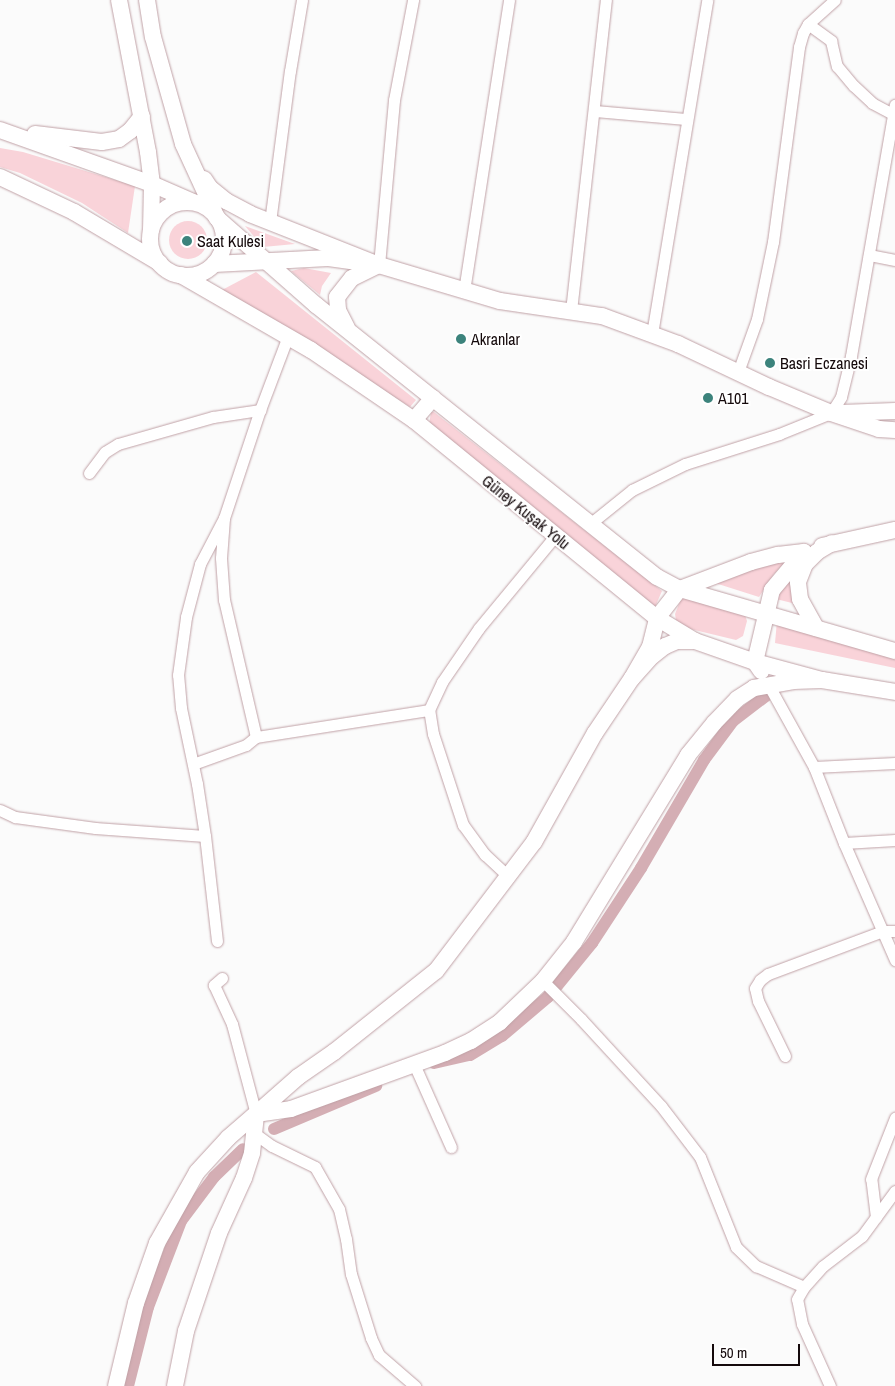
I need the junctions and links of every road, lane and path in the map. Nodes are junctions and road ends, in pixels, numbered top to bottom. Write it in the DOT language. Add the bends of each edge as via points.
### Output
graph roads {
  1 [pos="119,0"];
  2 [pos="147,0"];
  3 [pos="302,0"];
  4 [pos="412,0"];
  5 [pos="509,0"];
  6 [pos="606,0"];
  7 [pos="707,0"];
  8 [pos="835,0"];
  9 [pos="808,24"];
  10 [pos="894,110"];
  11 [pos="595,112"];
  12 [pos="142,116"];
  13 [pos="686,119"];
  14 [pos="4,130"];
  15 [pos="892,136"];
  16 [pos="182,144"];
  17 [pos="0,177"];
  18 [pos="152,184"];
  19 [pos="198,203"];
  20 [pos="217,218"];
  21 [pos="270,222"];
  22 [pos="151,230"];
  23 [pos="868,255"];
  24 [pos="895,260"];
  25 [pos="266,261"];
  26 [pos="160,264"];
  27 [pos="214,264"];
  28 [pos="379,265"];
  29 [pos="181,275"];
  30 [pos="464,291"];
  31 [pos="571,311"];
  32 [pos="349,332"];
  33 [pos="652,334"];
  34 [pos="288,336"];
  35 [pos="738,372"];
  36 [pos="433,398"];
  37 [pos="260,410"];
  38 [pos="895,410"];
  39 [pos="831,413"];
  40 [pos="414,420"];
  41 [pos="895,430"];
  42 [pos="89,473"];
  43 [pos="224,518"];
  44 [pos="591,524"];
  45 [pos="895,530"];
  46 [pos="554,536"];
  47 [pos="832,543"];
  48 [pos="804,552"];
  49 [pos="680,589"];
  50 [pos="765,614"];
  51 [pos="657,618"];
  52 [pos="816,628"];
  53 [pos="695,641"];
  54 [pos="895,651"];
  55 [pos="755,662"];
  56 [pos="632,678"];
  57 [pos="822,680"];
  58 [pos="768,684"];
  59 [pos="895,692"];
  60 [pos="429,710"];
  61 [pos="256,737"];
  62 [pos="895,763"];
  63 [pos="193,764"];
  64 [pos="814,767"];
  65 [pos="0,810"];
  66 [pos="205,836"];
  67 [pos="895,840"];
  68 [pos="844,843"];
  69 [pos="510,877"];
  70 [pos="883,931"];
  71 [pos="895,931"];
  72 [pos="217,940"];
  73 [pos="895,960"];
  74 [pos="222,978"];
  75 [pos="544,983"];
  76 [pos="785,1056"];
  77 [pos="414,1064"];
  78 [pos="256,1114"];
  79 [pos="895,1118"];
  80 [pos="254,1133"];
  81 [pos="451,1147"];
  82 [pos="895,1191"];
  83 [pos="876,1217"];
  84 [pos="804,1287"];
  85 [pos="116,1386"];
  86 [pos="175,1386"];
  87 [pos="414,1386"];
  88 [pos="830,1386"];
  1 -- 12 [label="main road"];
  2 -- 16 [label="main road" via="153,37"];
  3 -- 21 [label="street"];
  4 -- 28 [label="street" via="394,100"];
  5 -- 30 [label="street"];
  6 -- 11 [label="street"];
  7 -- 13 [label="street"];
  8 -- 9 [label="street"];
  9 -- 10 [label="street" via="831,41 836,66 854,86 872,103"];
  9 -- 35 [label="street" via="798,47 774,242 757,319"];
  10 -- 15 [label="street"];
  11 -- 13 [label="street"];
  11 -- 31 [label="street"];
  12 -- 14 [label="main road" via="119,139 102,142"];
  12 -- 18 [label="main road"];
  13 -- 33 [label="street"];
  14 -- 18 [label="main road"];
  15 -- 23 [label="street"];
  16 -- 20 [label="main road"];
  16 -- 21 [label="main road" via="210,188 234,206"];
  17 -- 26 [label="main road" via="74,212"];
  18 -- 19 [label="main road"];
  18 -- 22 [label="main road"];
  19 -- 20 [label="main road"];
  19 -- 22 [label="main road" via="174,204 156,219"];
  20 -- 25 [label="main road, Güney Kuşak Yolu"];
  20 -- 27 [label="main road" via="224,241"];
  21 -- 28 [label="main road"];
  22 -- 26 [label="main road" via="152,248"];
  23 -- 24 [label="street"];
  23 -- 39 [label="street" via="841,397"];
  25 -- 27 [label="main road"];
  25 -- 28 [label="main road" via="328,258"];
  25 -- 32 [label="main road, Güney Kuşak Yolu"];
  26 -- 29 [label="main road"];
  27 -- 29 [label="main road" via="193,275"];
  28 -- 30 [label="main road"];
  28 -- 32 [label="main road" via="352,278 337,297 338,310"];
  29 -- 34 [label="main road, Güney Kuşak Yolu"];
  30 -- 31 [label="main road" via="500,301"];
  31 -- 33 [label="main road" via="602,316"];
  32 -- 36 [label="main road, Güney Kuşak Yolu"];
  33 -- 35 [label="main road"];
  34 -- 37 [label="street"];
  34 -- 40 [label="main road, Güney Kuşak Yolu"];
  35 -- 39 [label="main road"];
  36 -- 40 [label="main road"];
  36 -- 44 [label="main road, Güney Kuşak Yolu"];
  37 -- 42 [label="street" via="213,417 118,444 105,452"];
  37 -- 43 [label="street"];
  38 -- 39 [label="main road"];
  39 -- 41 [label="main road" via="879,429"];
  39 -- 44 [label="street" via="779,434 685,464 632,490"];
  40 -- 46 [label="main road, Güney Kuşak Yolu"];
  43 -- 61 [label="street" via="221,558 224,600"];
  43 -- 63 [label="street" via="200,564 186,617 178,675 181,708"];
  44 -- 49 [label="main road, Güney Kuşak Yolu" via="657,577"];
  45 -- 47 [label="main road"];
  46 -- 51 [label="main road, Güney Kuşak Yolu"];
  46 -- 60 [label="street" via="479,628 442,682"];
  47 -- 48 [label="main road"];
  47 -- 52 [label="main road" via="805,564 798,582 800,599"];
  48 -- 49 [label="main road" via="751,562"];
  48 -- 50 [label="main road" via="772,590"];
  49 -- 50 [label="main road, Güney Kuşak Yolu"];
  49 -- 51 [label="main road"];
  50 -- 52 [label="main road, Güney Kuşak Yolu"];
  50 -- 55 [label="main road"];
  51 -- 53 [label="main road, Güney Kuşak Yolu"];
  51 -- 56 [label="main road" via="650,647"];
  52 -- 54 [label="main road, Güney Kuşak Yolu"];
  53 -- 55 [label="main road, Güney Kuşak Yolu"];
  53 -- 56 [label="main road" via="677,641 665,646"];
  55 -- 57 [label="main road, Güney Kuşak Yolu"];
  55 -- 58 [label="main road"];
  56 -- 69 [label="main road" via="595,733 534,842"];
  57 -- 58 [label="main road"];
  57 -- 59 [label="main road, Güney Kuşak Yolu"];
  58 -- 64 [label="street"];
  58 -- 75 [label="main road" via="754,688 737,700 688,756 574,942"];
  60 -- 61 [label="street"];
  60 -- 69 [label="street" via="433,734 463,825 485,855"];
  61 -- 63 [label="street" via="246,745"];
  62 -- 64 [label="street"];
  63 -- 66 [label="street"];
  64 -- 68 [label="street"];
  65 -- 66 [label="street" via="15,816 95,828"];
  66 -- 72 [label="street"];
  67 -- 68 [label="street"];
  68 -- 70 [label="street"];
  69 -- 78 [label="main road" via="436,971 298,1077"];
  70 -- 71 [label="street"];
  70 -- 73 [label="street"];
  70 -- 76 [label="street" via="768,974 760,980 755,988 758,1001"];
  74 -- 78 [label="street" via="214,985 232,1024"];
  75 -- 77 [label="main road" via="471,1041"];
  75 -- 84 [label="street" via="661,1106 700,1157 736,1247 756,1266"];
  77 -- 78 [label="main road" via="291,1109"];
  77 -- 81 [label="street"];
  78 -- 80 [label="main road"];
  78 -- 85 [label="main road" via="228,1138 197,1172 158,1243 136,1303"];
  79 -- 83 [label="street" via="871,1178"];
  80 -- 86 [label="main road" via="244,1178 219,1232 186,1331"];
  80 -- 87 [label="street" via="272,1146 315,1167 339,1209 351,1274 371,1338 379,1355"];
  82 -- 83 [label="street"];
  83 -- 84 [label="street" via="862,1236 823,1266"];
  84 -- 88 [label="street" via="797,1300 802,1324"];
}
